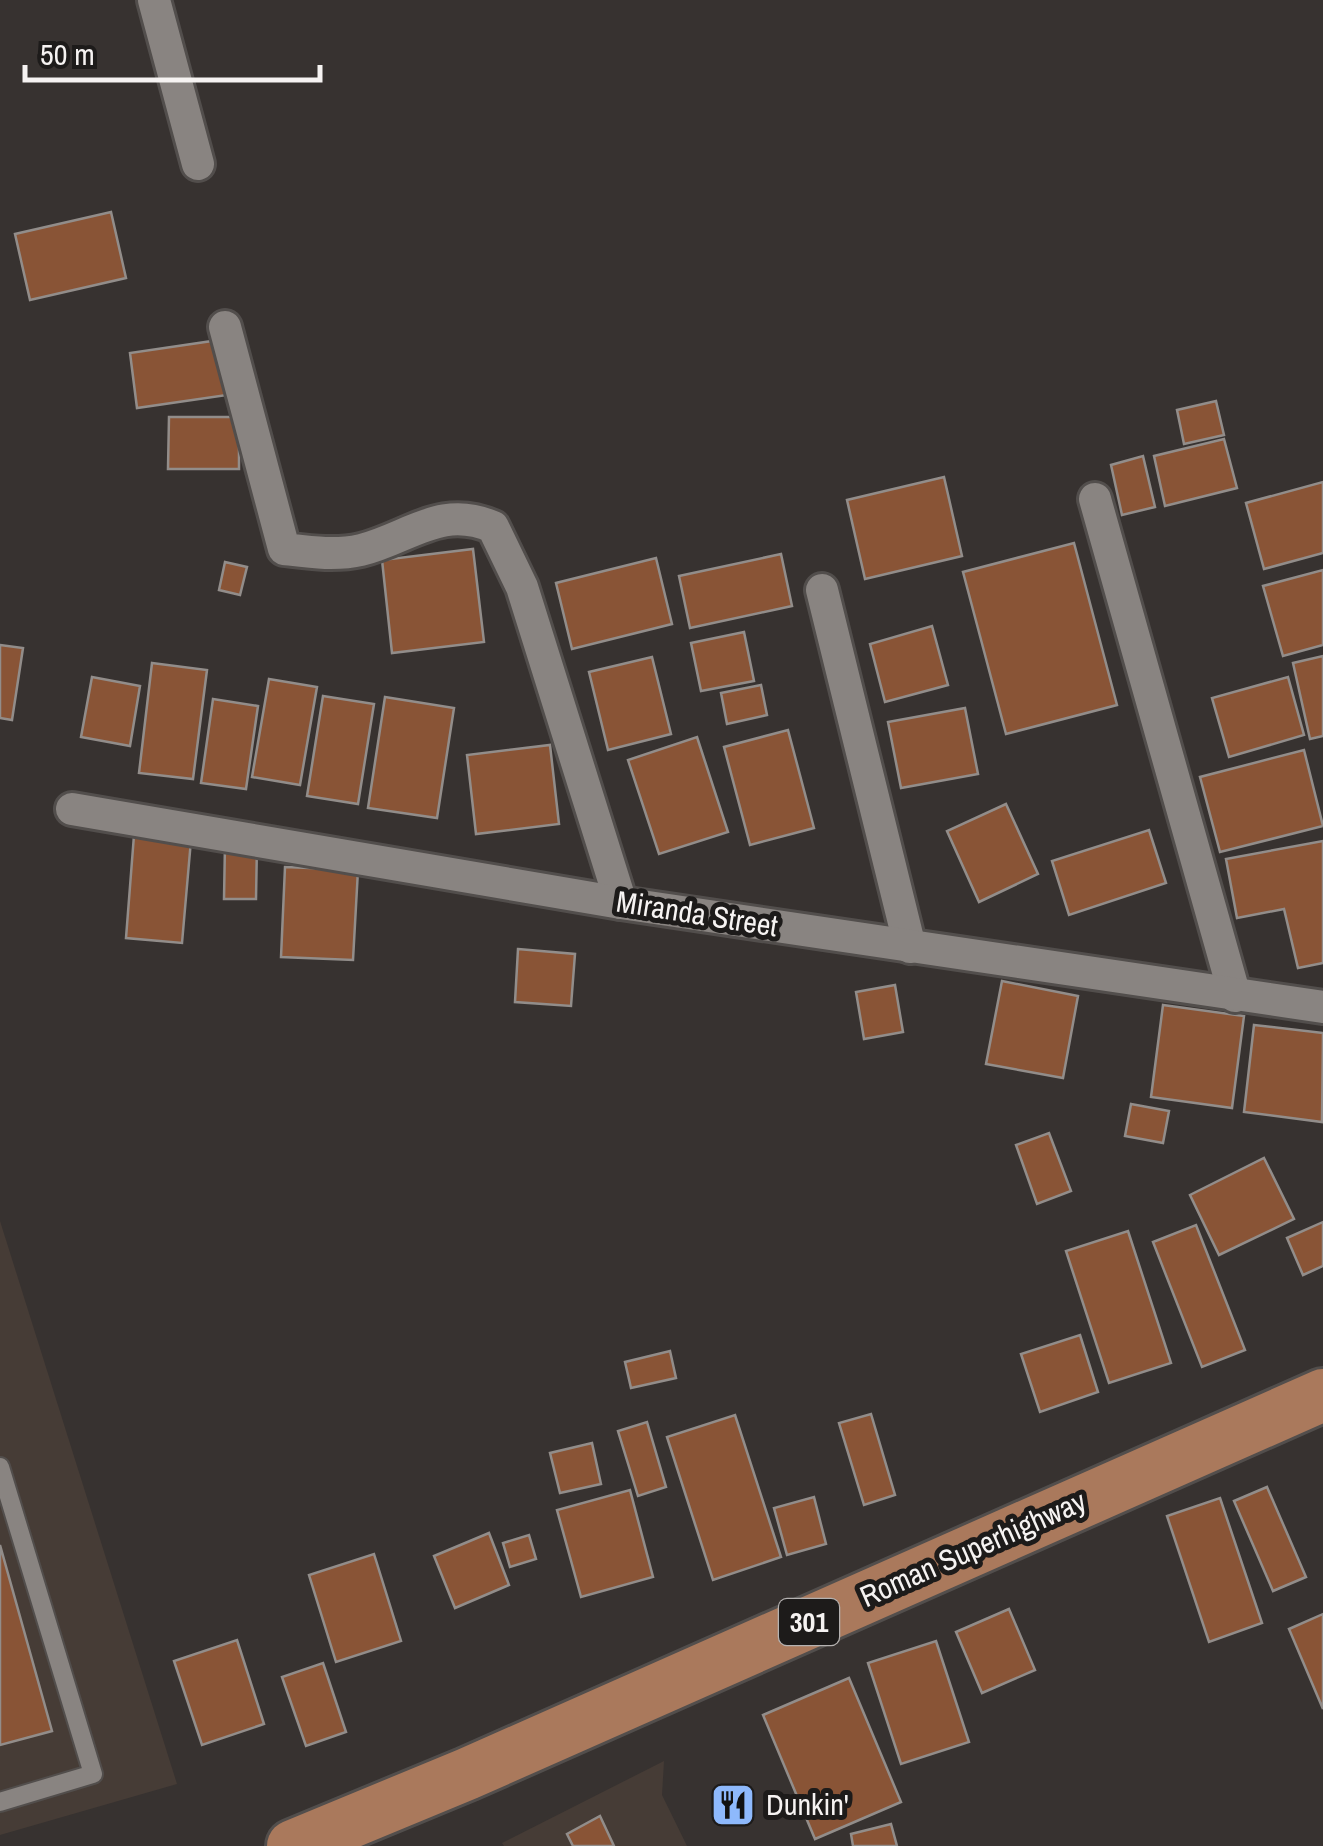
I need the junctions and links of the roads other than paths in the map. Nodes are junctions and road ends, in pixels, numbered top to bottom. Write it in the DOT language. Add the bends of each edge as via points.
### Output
graph roads {
  1 [pos="154,0"];
  2 [pos="198,164"];
  3 [pos="225,327"];
  4 [pos="1095,499"];
  5 [pos="822,590"];
  6 [pos="72,809"];
  7 [pos="621,903"];
  8 [pos="910,946"];
  9 [pos="1235,996"];
  10 [pos="1323,1007"];
  11 [pos="1323,1395"];
  12 [pos="0,1467"];
  13 [pos="0,1802"];
  14 [pos="293,1846"];
  1 -- 2 [label="street"];
  3 -- 7 [label="street" via="284,549 361,550 428,522 474,518 494,527 522,587"];
  4 -- 9 [label="street"];
  5 -- 8 [label="street"];
  6 -- 7 [label="street, Miranda Street"];
  7 -- 8 [label="street, Miranda Street"];
  8 -- 9 [label="street, Miranda Street"];
  9 -- 10 [label="street, Miranda Street"];
  11 -- 14 [label="main road, Roman Superhighway / 301"];
  12 -- 13 [label="lane" via="93,1774"];
}
